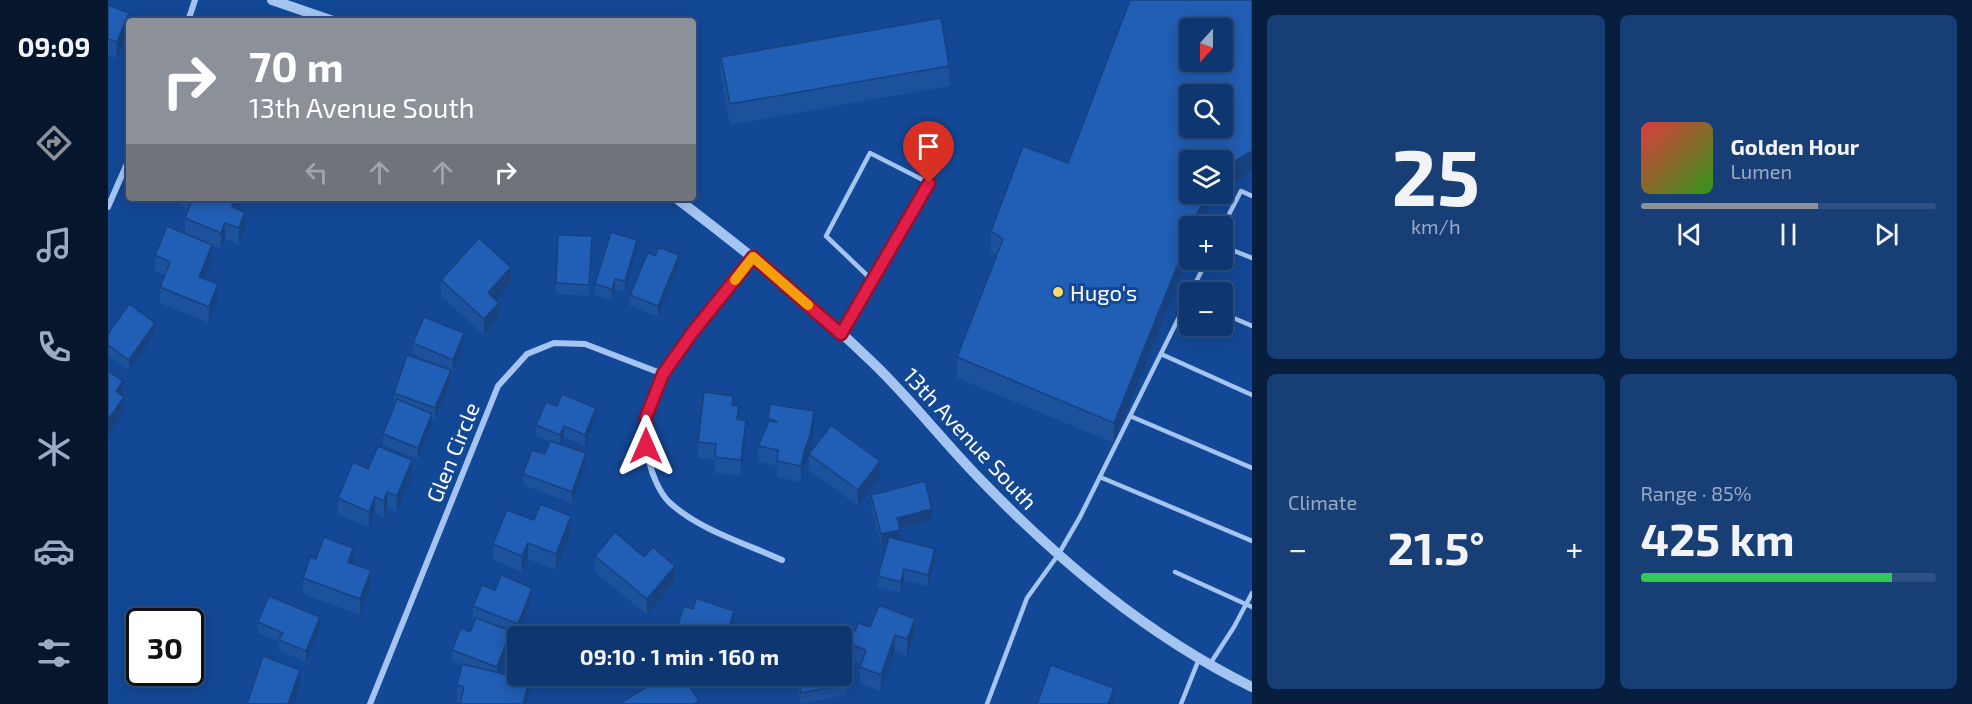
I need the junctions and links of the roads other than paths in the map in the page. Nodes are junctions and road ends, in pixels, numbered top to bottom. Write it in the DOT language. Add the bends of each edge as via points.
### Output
graph roads {
  1 [pos="195,0"];
  2 [pos="272,0"];
  3 [pos="189,18"];
  4 [pos="324,18"];
  5 [pos="126,166"];
  6 [pos="1252,196"];
  7 [pos="680,201"];
  8 [pos="108,207"];
  9 [pos="1228,216"];
  10 [pos="1233,250"];
  11 [pos="753,257"];
  12 [pos="1252,258"];
  13 [pos="873,280"];
  14 [pos="1179,317"];
  15 [pos="1233,318"];
  16 [pos="1252,326"];
  17 [pos="841,334"];
  18 [pos="1161,354"];
  19 [pos="663,374"];
  20 [pos="1252,395"];
  21 [pos="1131,416"];
  22 [pos="1252,468"];
  23 [pos="1100,477"];
  24 [pos="1252,542"];
  25 [pos="1058,555"];
  26 [pos="782,560"];
  27 [pos="1175,572"];
  28 [pos="1252,593"];
  29 [pos="1246,604"];
  30 [pos="1252,607"];
  31 [pos="1200,658"];
  32 [pos="1210,664"];
  33 [pos="1252,687"];
  34 [pos="370,704"];
  35 [pos="987,704"];
  36 [pos="1181,704"];
  1 -- 3 [label="street"];
  2 -- 4 [label="street"];
  5 -- 8 [label="street"];
  6 -- 9 [label="lane" via="1241,191"];
  7 -- 11 [label="street, 13th Avenue South"];
  10 -- 12 [label="lane"];
  11 -- 17 [label="street, 13th Avenue South"];
  11 -- 19 [label="street"];
  13 -- 13 [label="lane" via="929,183 870,153 826,236"];
  13 -- 17 [label="lane"];
  14 -- 18 [label="lane"];
  15 -- 16 [label="lane"];
  17 -- 25 [label="street, 13th Avenue South" via="872,361 978,477"];
  18 -- 20 [label="lane"];
  18 -- 21 [label="lane"];
  19 -- 26 [label="street" via="646,417 646,446 651,473 667,500 693,521"];
  19 -- 34 [label="street, Glen Circle" via="585,344 554,343 527,354 498,386"];
  21 -- 22 [label="lane"];
  21 -- 23 [label="lane"];
  23 -- 24 [label="lane"];
  23 -- 25 [label="lane"];
  25 -- 31 [label="street, 13th Avenue South" via="1113,600"];
  25 -- 35 [label="lane" via="1027,598"];
  27 -- 29 [label="lane"];
  28 -- 29 [label="lane"];
  29 -- 30 [label="lane"];
  29 -- 32 [label="lane"];
  31 -- 32 [label="street, 13th Avenue South"];
  31 -- 36 [label="lane"];
  32 -- 33 [label="street, 13th Avenue South"];
}
